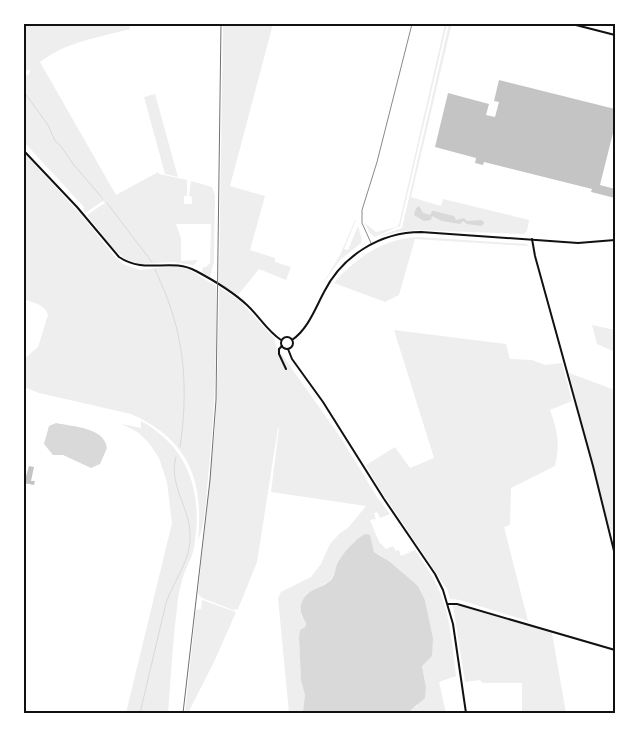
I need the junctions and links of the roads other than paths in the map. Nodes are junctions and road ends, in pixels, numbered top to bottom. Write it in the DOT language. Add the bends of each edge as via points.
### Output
graph roads {
  1 [pos="412,24"];
  2 [pos="573,24"];
  3 [pos="615,34"];
  4 [pos="24,151"];
  5 [pos="532,239"];
  6 [pos="615,240"];
  7 [pos="372,244"];
  8 [pos="282,340"];
  9 [pos="292,340"];
  10 [pos="282,346"];
  11 [pos="288,349"];
  12 [pos="286,369"];
  13 [pos="615,556"];
  14 [pos="448,604"];
  15 [pos="615,650"];
  16 [pos="466,713"];
  1 -- 7 [label="lane" via="362,210 362,223"];
  2 -- 3 [label="street"];
  4 -- 8 [label="street" via="119,257 140,266 179,265 196,271 239,298"];
  5 -- 6 [label="street"];
  5 -- 7 [label="street" via="412,233"];
  5 -- 13 [label="street"];
  7 -- 9 [label="street" via="336,273 305,328"];
  8 -- 9 [label="street" via="286,337"];
  8 -- 10 [label="street"];
  9 -- 11 [label="street"];
  10 -- 11 [label="street"];
  10 -- 12 [label="street" via="279,354"];
  11 -- 14 [label="street" via="436,574"];
  14 -- 15 [label="street"];
  14 -- 16 [label="street"];
}
